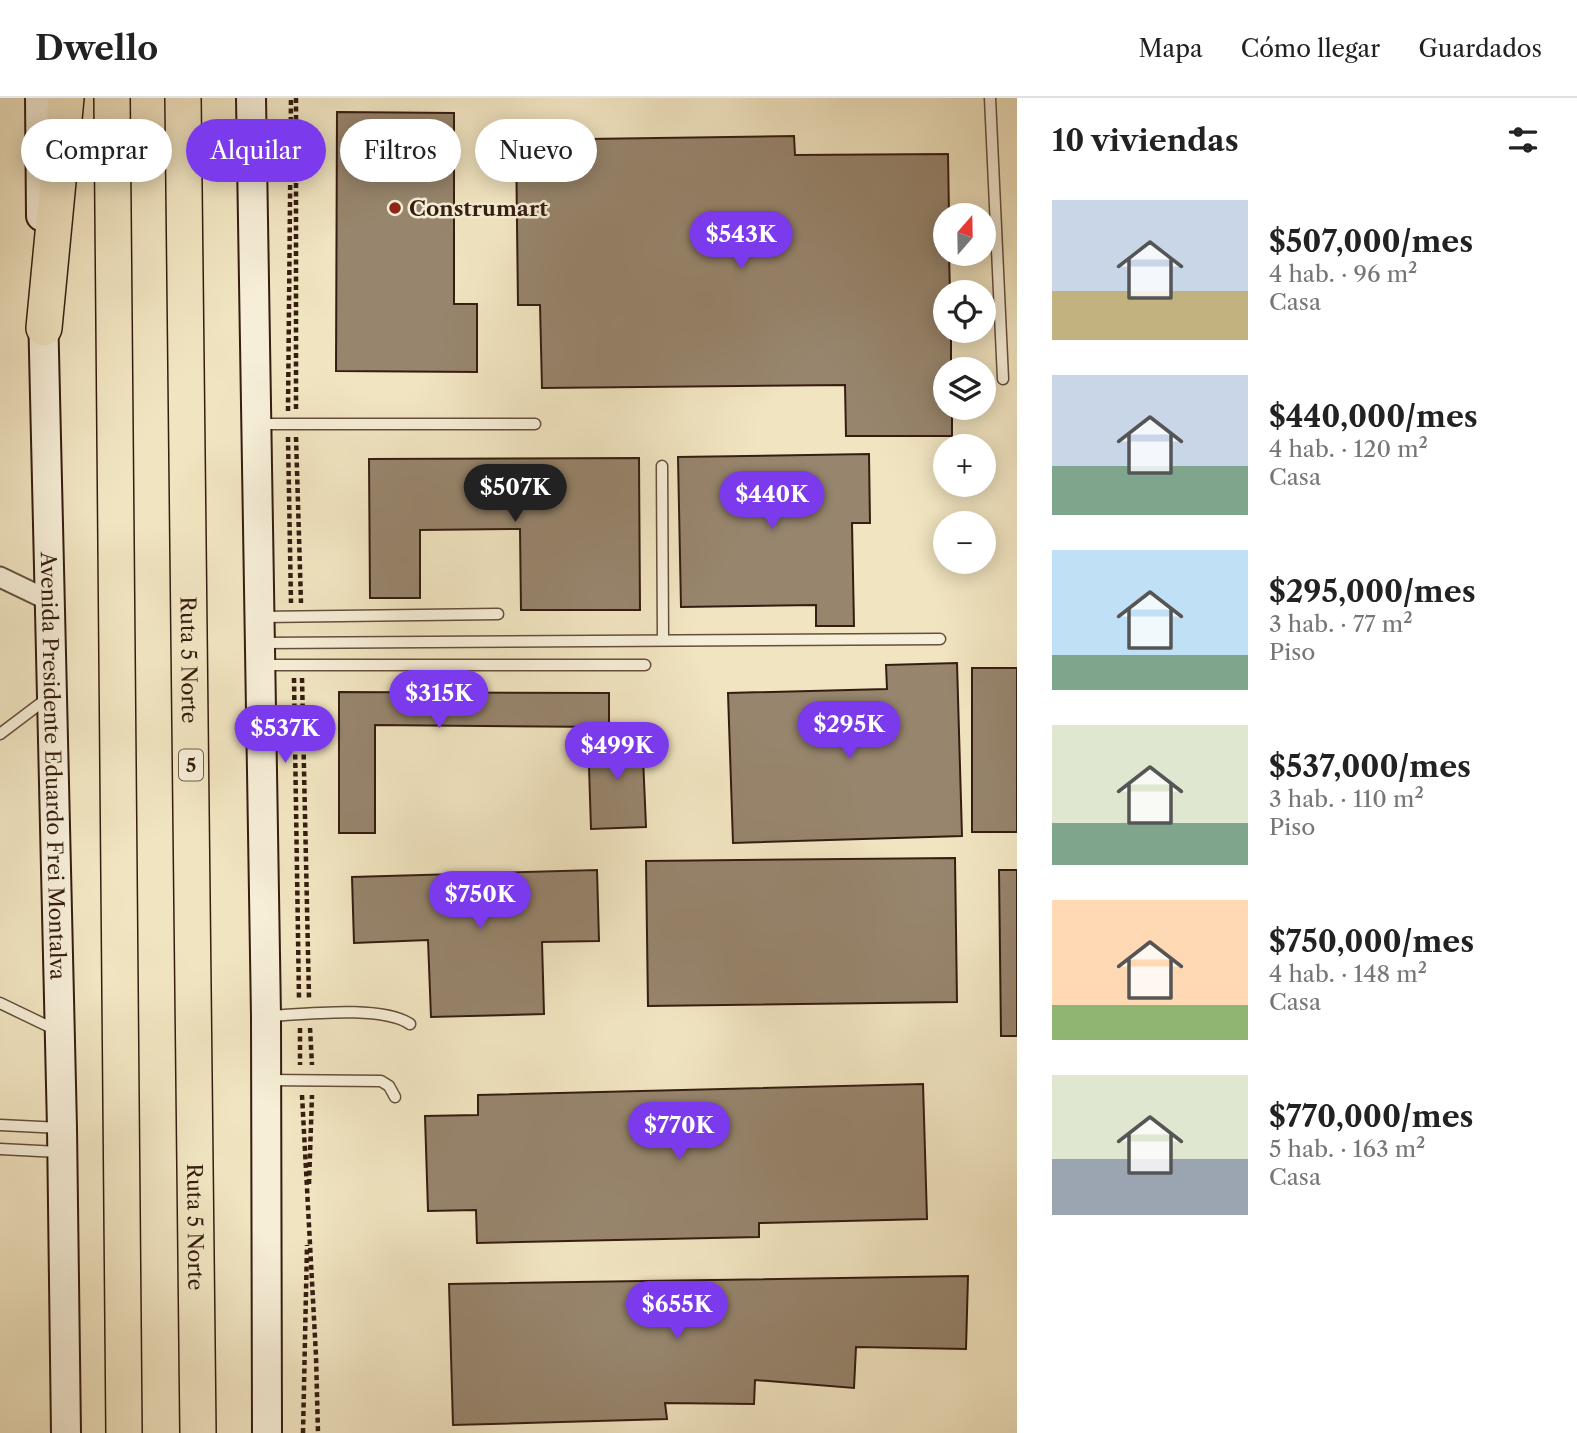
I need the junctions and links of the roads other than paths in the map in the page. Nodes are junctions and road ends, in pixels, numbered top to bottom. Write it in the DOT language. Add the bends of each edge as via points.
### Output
graph roads {
  1 [pos="40,98"];
  2 [pos="66,98"];
  3 [pos="112,98"];
  4 [pos="183,98"];
  5 [pos="251,98"];
  6 [pos="990,98"];
  7 [pos="44,328"];
  8 [pos="1003,379"];
  9 [pos="256,424"];
  10 [pos="535,424"];
  11 [pos="662,466"];
  12 [pos="0,577"];
  13 [pos="50,601"];
  14 [pos="498,614"];
  15 [pos="940,639"];
  16 [pos="663,640"];
  17 [pos="259,641"];
  18 [pos="645,665"];
  19 [pos="52,694"];
  20 [pos="0,734"];
  21 [pos="0,1003"];
  22 [pos="265,1016"];
  23 [pos="410,1024"];
  24 [pos="60,1031"];
  25 [pos="265,1080"];
  26 [pos="395,1097"];
  27 [pos="0,1125"];
  28 [pos="62,1140"];
  29 [pos="0,1149"];
  30 [pos="66,1433"];
  31 [pos="124,1433"];
  32 [pos="198,1433"];
  33 [pos="267,1433"];
  1 -- 7 [label="main road, Avenida Presidente Eduardo Frei Montalva"];
  2 -- 7 [label="highway"];
  3 -- 31 [label="highway"];
  4 -- 32 [label="highway, Ruta 5 Norte / 5"];
  5 -- 9 [label="main road"];
  6 -- 8 [label="lane"];
  7 -- 13 [label="main road, Avenida Presidente Eduardo Frei Montalva"];
  9 -- 10 [label="lane"];
  9 -- 17 [label="main road"];
  11 -- 16 [label="lane"];
  12 -- 13 [label="street"];
  13 -- 19 [label="main road, Avenida Presidente Eduardo Frei Montalva"];
  14 -- 17 [label="lane" via="296,616"];
  15 -- 16 [label="lane"];
  16 -- 17 [label="lane"];
  17 -- 18 [label="lane" via="298,665"];
  17 -- 22 [label="main road"];
  19 -- 20 [label="lane"];
  19 -- 24 [label="main road, Avenida Presidente Eduardo Frei Montalva"];
  21 -- 24 [label="lane"];
  22 -- 23 [label="lane" via="367,1013 400,1017"];
  22 -- 25 [label="main road"];
  24 -- 28 [label="main road, Avenida Presidente Eduardo Frei Montalva"];
  25 -- 26 [label="lane" via="380,1081"];
  25 -- 33 [label="main road"];
  27 -- 28 [label="lane"];
  28 -- 29 [label="lane"];
  28 -- 30 [label="main road, Avenida Presidente Eduardo Frei Montalva"];
}
